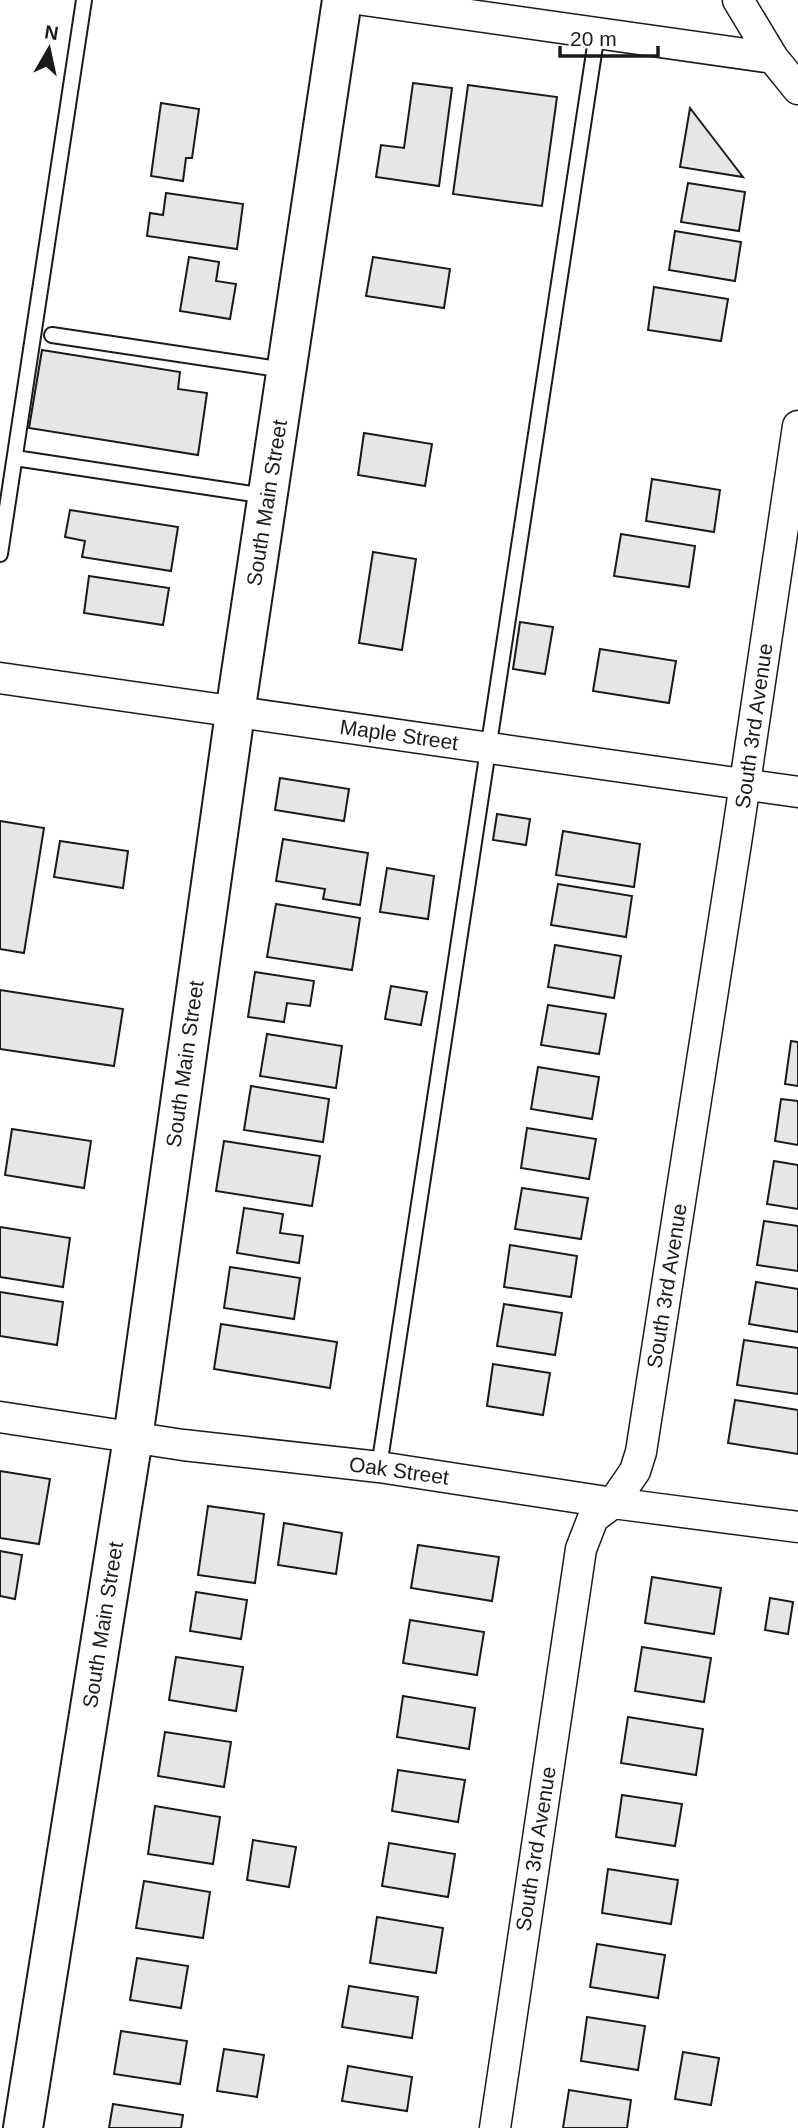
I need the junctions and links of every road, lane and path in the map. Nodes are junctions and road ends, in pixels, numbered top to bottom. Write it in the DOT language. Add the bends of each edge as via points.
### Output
graph roads {
  1 [pos="84,0"];
  2 [pos="342,0"];
  3 [pos="364,0"];
  4 [pos="738,0"];
  5 [pos="597,33"];
  6 [pos="773,58"];
  7 [pos="798,89"];
  8 [pos="52,335"];
  9 [pos="287,370"];
  10 [pos="798,426"];
  11 [pos="15,458"];
  12 [pos="268,497"];
  13 [pos="0,554"];
  14 [pos="0,678"];
  15 [pos="235,713"];
  16 [pos="488,748"];
  17 [pos="745,783"];
  18 [pos="798,792"];
  19 [pos="0,1417"];
  20 [pos="133,1438"];
  21 [pos="379,1467"];
  22 [pos="613,1503"];
  23 [pos="798,1527"];
  24 [pos="23,2128"];
  25 [pos="495,2128"];
  1 -- 11 [label="lane"];
  2 -- 9 [label="main road, South Main Street"];
  3 -- 5 [label="street"];
  4 -- 6 [label="street"];
  5 -- 6 [label="street"];
  5 -- 16 [label="lane"];
  6 -- 7 [label="street"];
  8 -- 9 [label="lane"];
  9 -- 12 [label="main road, South Main Street"];
  10 -- 17 [label="street, South 3rd Avenue"];
  11 -- 12 [label="lane"];
  11 -- 13 [label="lane"];
  12 -- 15 [label="main road, South Main Street"];
  14 -- 15 [label="street, Maple Street"];
  15 -- 16 [label="street, Maple Street"];
  15 -- 20 [label="main road, South Main Street"];
  16 -- 17 [label="street, Maple Street"];
  16 -- 21 [label="lane"];
  17 -- 18 [label="street, Maple Street"];
  17 -- 22 [label="street, South 3rd Avenue" via="641,1452 635,1471"];
  19 -- 20 [label="street, Oak Street"];
  20 -- 21 [label="street, Oak Street"];
  20 -- 24 [label="main road, South Main Street"];
  21 -- 22 [label="street, Oak Street"];
  22 -- 23 [label="street, Oak Street"];
  22 -- 25 [label="street, South 3rd Avenue" via="593,1518 581,1549"];
}
